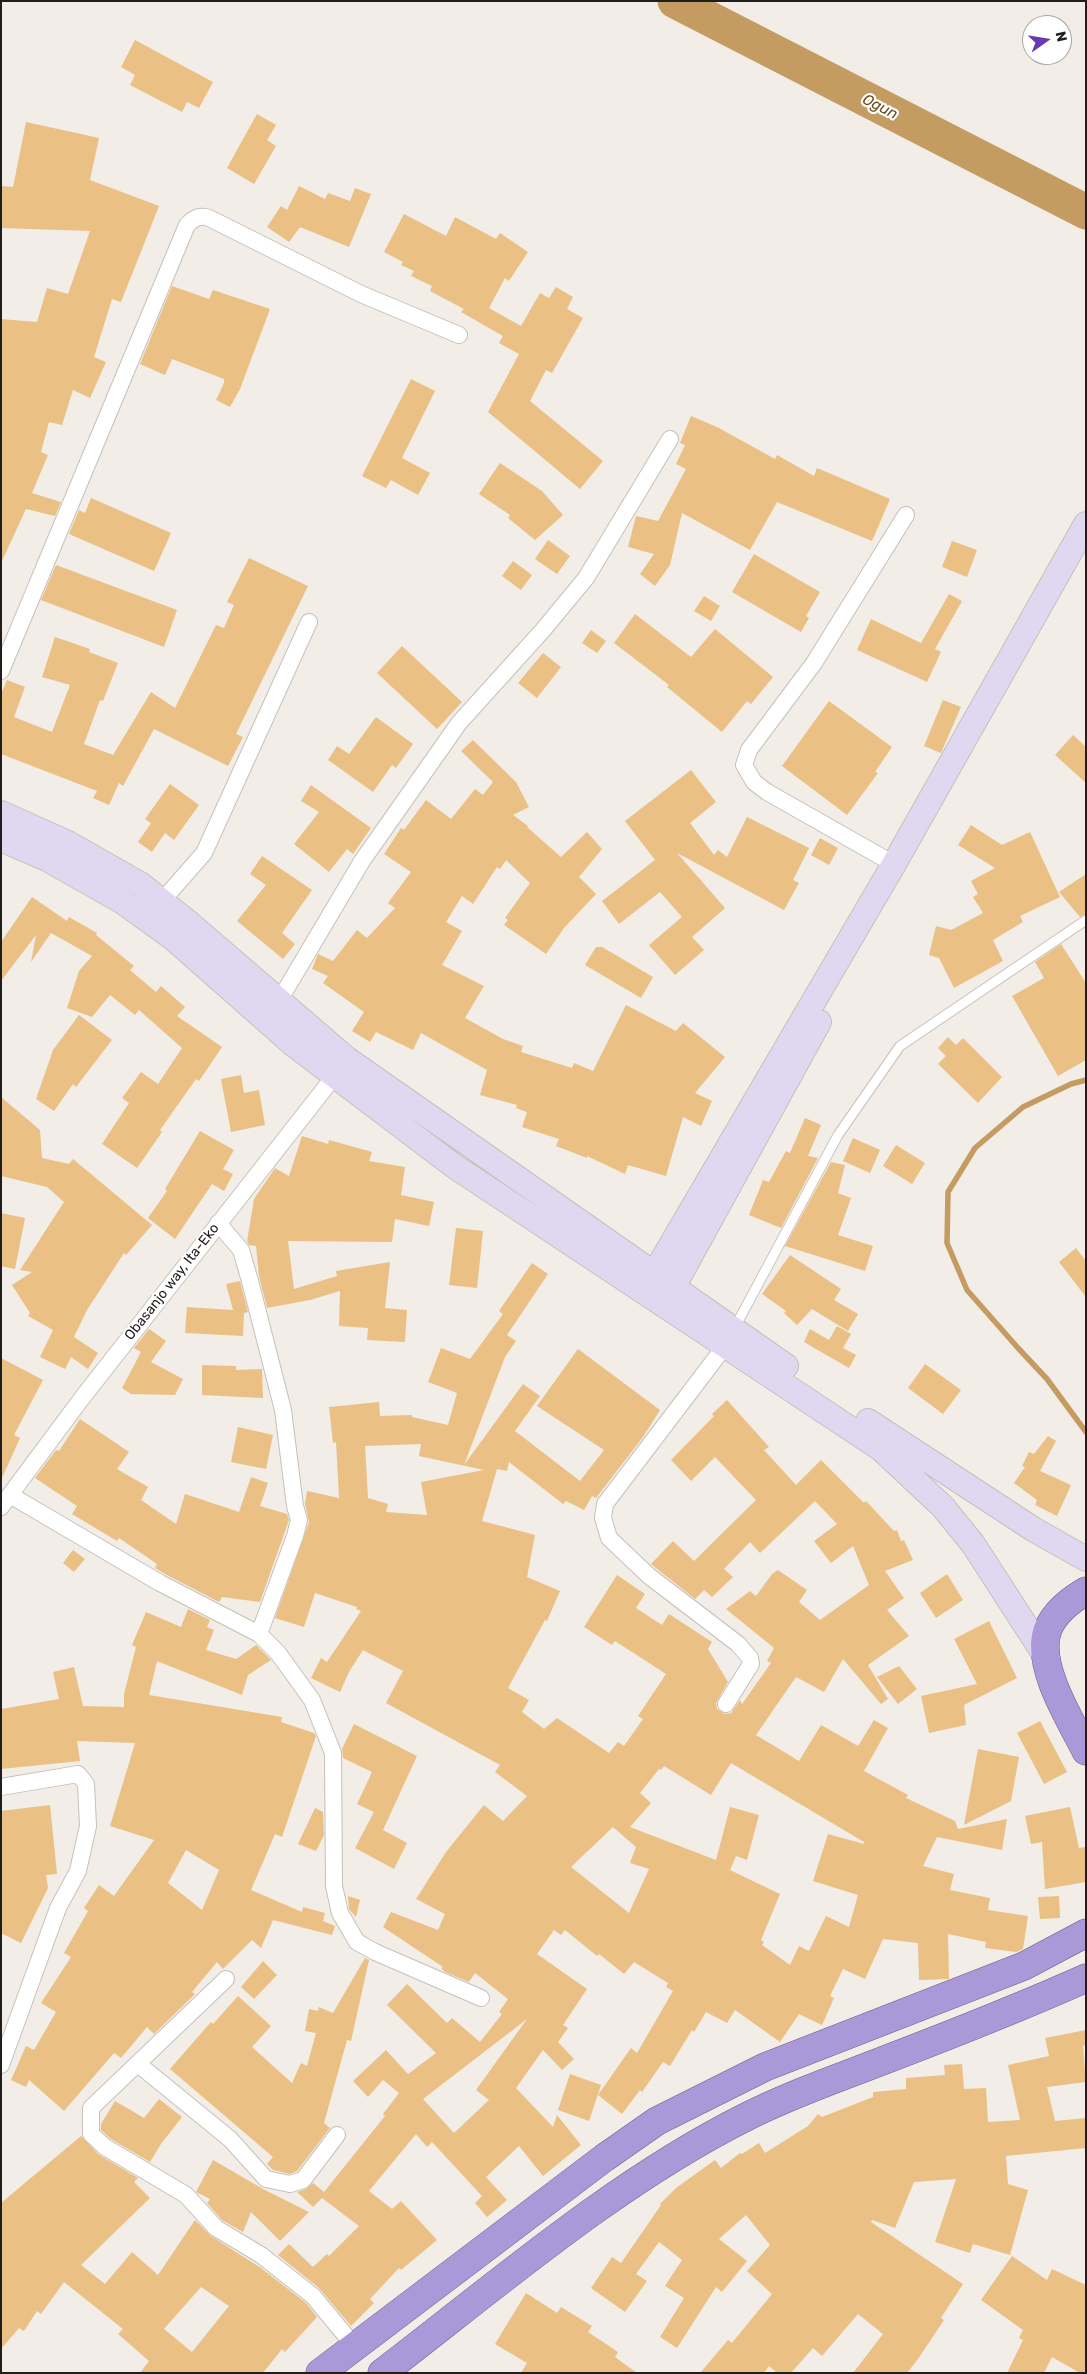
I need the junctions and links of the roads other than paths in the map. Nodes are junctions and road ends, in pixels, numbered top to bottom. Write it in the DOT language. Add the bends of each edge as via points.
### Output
graph roads {
  1 [pos="459,335"];
  2 [pos="670,439"];
  3 [pos="906,515"];
  4 [pos="1086,524"];
  5 [pos="1080,551"];
  6 [pos="309,622"];
  7 [pos="1,671"];
  8 [pos="1,813"];
  9 [pos="1,839"];
  10 [pos="894,864"];
  11 [pos="162,901"];
  12 [pos="1086,920"];
  13 [pos="279,1001"];
  14 [pos="341,1067"];
  15 [pos="218,1223"];
  16 [pos="649,1283"];
  17 [pos="668,1297"];
  18 [pos="729,1339"];
  19 [pos="6,1501"];
  20 [pos="1086,1559"];
  21 [pos="1086,1591"];
  22 [pos="259,1634"];
  23 [pos="1046,1657"];
  24 [pos="726,1704"];
  25 [pos="1086,1751"];
  26 [pos="1,1788"];
  27 [pos="1086,1933"];
  28 [pos="1086,1978"];
  29 [pos="226,1979"];
  30 [pos="482,1998"];
  31 [pos="138,2064"];
  32 [pos="1,2065"];
  33 [pos="337,2135"];
  34 [pos="355,2347"];
  35 [pos="320,2373"];
  36 [pos="382,2373"];
  1 -- 7 [label="street" via="361,294 209,218 194,219 187,225"];
  2 -- 13 [label="street" via="586,578 459,724 362,860"];
  3 -- 10 [label="street" via="814,663 748,750 744,765 754,782 767,792"];
  4 -- 10 [label="main road"];
  5 -- 17 [label="main road"];
  6 -- 11 [label="street" via="204,853"];
  8 -- 11 [label="main road" via="66,842 140,884"];
  9 -- 14 [label="main road" via="47,859 123,902 174,940 294,1044"];
  10 -- 16 [label="main road"];
  11 -- 13 [label="main road"];
  12 -- 18 [label="lane" via="900,1046 838,1135"];
  13 -- 14 [label="main road"];
  14 -- 15 [label="street, Obasanjo way, Ita-Eko"];
  14 -- 16 [label="main road"];
  15 -- 19 [label="street, Obasanjo way, Ita-Eko"];
  15 -- 22 [label="street" via="241,1250 250,1281 283,1410 299,1520"];
  16 -- 17 [label="main road"];
  17 -- 18 [label="main road"];
  18 -- 20 [label="main road" via="1033,1530"];
  18 -- 23 [label="main road" via="881,1449 944,1507 973,1544"];
  18 -- 24 [label="street" via="605,1504 603,1518 609,1538 649,1576 738,1644 750,1658 751,1664"];
  19 -- 22 [label="street"];
  21 -- 23 [label="highway" via="1071,1600 1056,1616 1046,1636"];
  22 -- 30 [label="street" via="278,1652 312,1700 333,1753 334,1886 340,1913 353,1935 375,1952"];
  23 -- 25 [label="highway" via="1055,1687"];
  26 -- 32 [label="street" via="78,1774 86,1784 88,1826 78,1871 58,1908"];
  27 -- 34 [label="highway" via="1024,1966 765,2066 657,2122 604,2158"];
  28 -- 36 [label="highway" via="1013,2011 817,2086 747,2116 684,2150 572,2228"];
  29 -- 31 [label="street"];
  31 -- 33 [label="street" via="230,2139 266,2179 290,2184 303,2180"];
  31 -- 34 [label="street" via="91,2108 91,2134 106,2147 186,2195 216,2228 261,2255 306,2290"];
  34 -- 35 [label="highway"];
}
